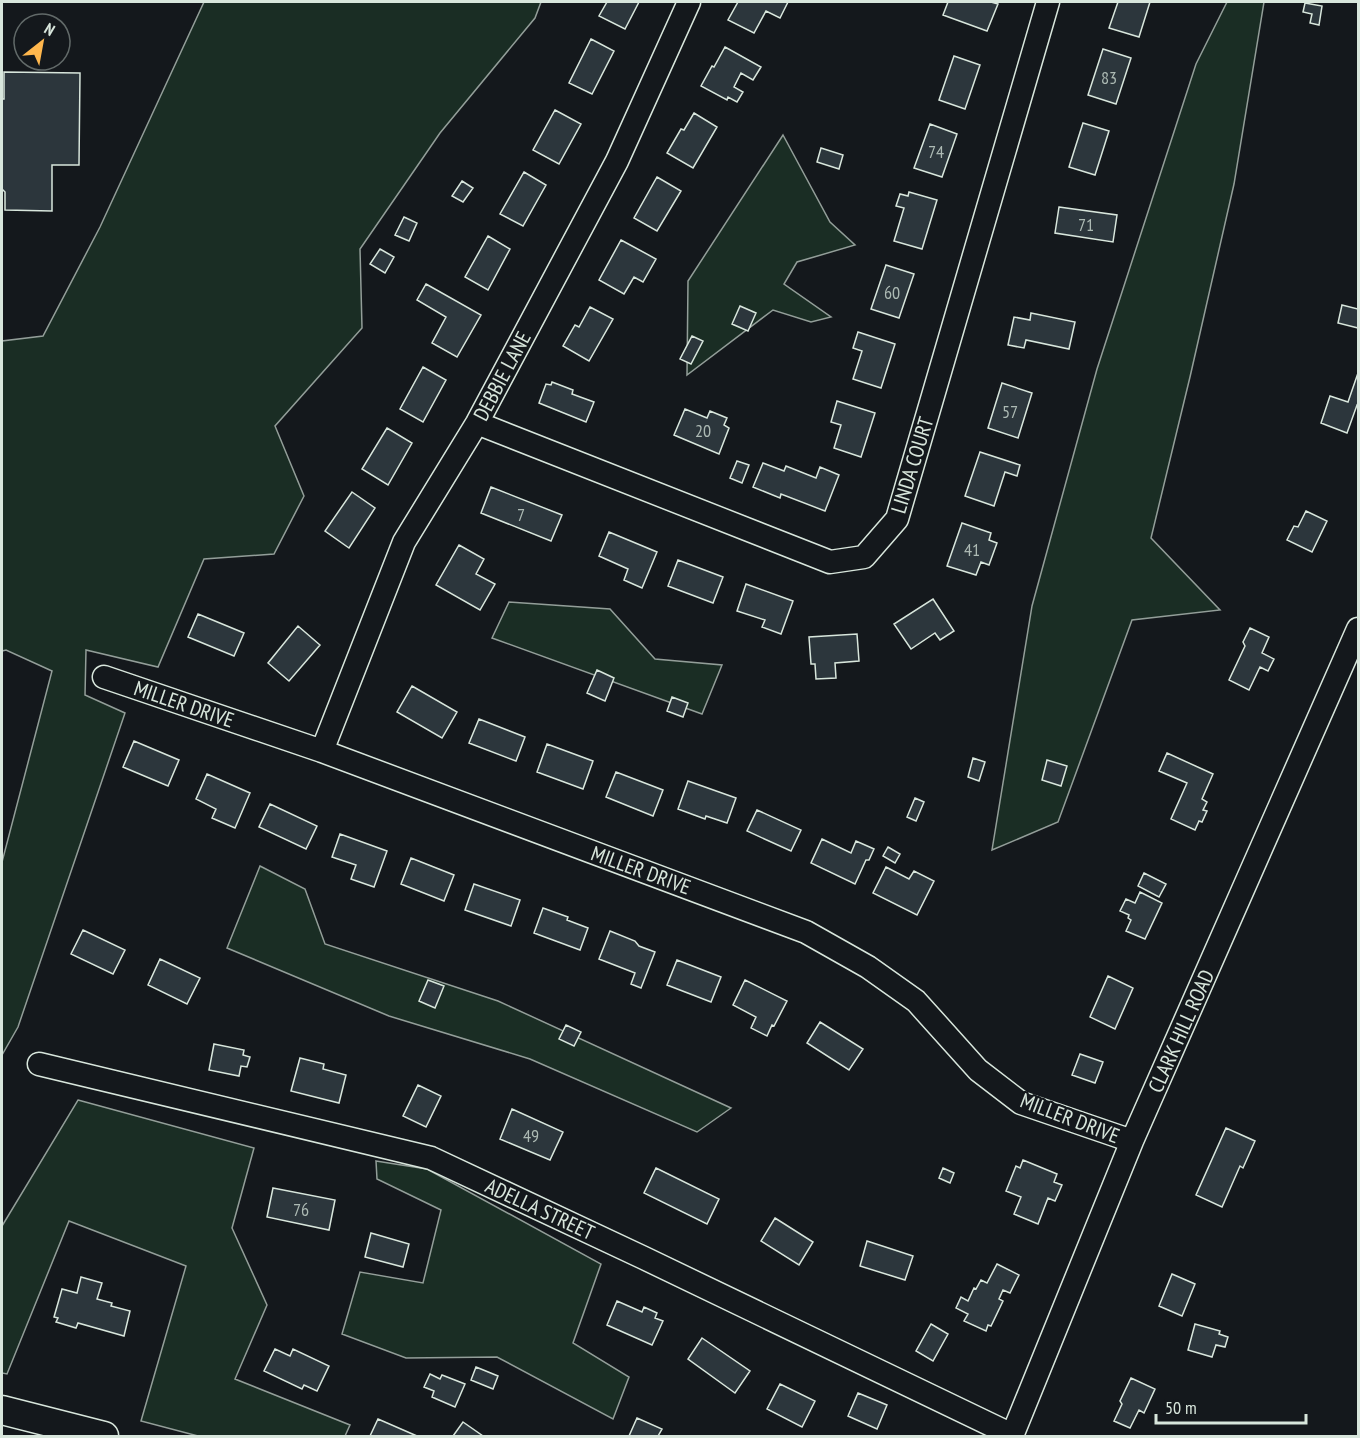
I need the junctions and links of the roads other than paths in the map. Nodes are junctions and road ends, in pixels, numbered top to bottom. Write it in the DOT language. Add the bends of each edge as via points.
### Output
graph roads {
  1 [pos="689,2"];
  2 [pos="1048,2"];
  3 [pos="477,423"];
  4 [pos="1359,629"];
  5 [pos="104,677"];
  6 [pos="322,751"];
  7 [pos="39,1064"];
  8 [pos="1132,1141"];
  9 [pos="2,1410"];
  10 [pos="1012,1436"];
  11 [pos="104,1437"];
  1 -- 3 [label="street, DEBBIE LANE" via="617,161"];
  2 -- 3 [label="street, LINDA COURT" via="897,519 864,557 831,562"];
  3 -- 6 [label="street, DEBBIE LANE" via="404,542"];
  4 -- 8 [label="street, CLARK HILL ROAD"];
  5 -- 6 [label="street, MILLER DRIVE"];
  6 -- 8 [label="street, MILLER DRIVE" via="806,932 868,967 916,1001 978,1070 1022,1103"];
  7 -- 10 [label="street, ADELLA STREET" via="430,1158"];
  8 -- 10 [label="street, CLARK HILL ROAD"];
  9 -- 11 [label="main road"];
}
